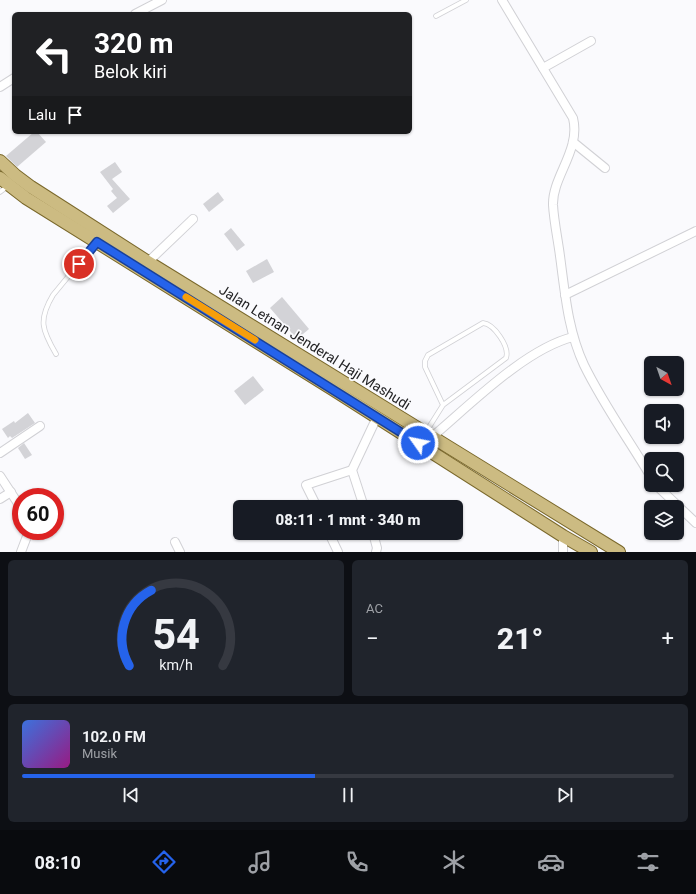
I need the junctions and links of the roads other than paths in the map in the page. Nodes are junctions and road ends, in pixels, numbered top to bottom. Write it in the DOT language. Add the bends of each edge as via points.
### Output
graph roads {
  1 [pos="162,0"];
  2 [pos="466,0"];
  3 [pos="502,0"];
  4 [pos="139,12"];
  5 [pos="436,16"];
  6 [pos="591,41"];
  7 [pos="543,68"];
  8 [pos="12,79"];
  9 [pos="0,87"];
  10 [pos="573,142"];
  11 [pos="0,161"];
  12 [pos="605,168"];
  13 [pos="3,185"];
  14 [pos="31,187"];
  15 [pos="26,198"];
  16 [pos="193,220"];
  17 [pos="696,231"];
  18 [pos="97,242"];
  19 [pos="148,262"];
  20 [pos="564,295"];
  21 [pos="573,336"];
  22 [pos="56,354"];
  23 [pos="443,405"];
  24 [pos="377,416"];
  25 [pos="40,426"];
  26 [pos="429,435"];
  27 [pos="418,443"];
  28 [pos="0,453"];
  29 [pos="644,466"];
  30 [pos="352,470"];
  31 [pos="0,476"];
  32 [pos="11,492"];
  33 [pos="663,492"];
  34 [pos="0,500"];
  35 [pos="314,500"];
  36 [pos="362,500"];
  37 [pos="696,523"];
  38 [pos="563,536"];
  39 [pos="26,540"];
  40 [pos="332,540"];
  41 [pos="375,540"];
  42 [pos="175,542"];
  43 [pos="377,551"];
  44 [pos="21,552"];
  45 [pos="180,552"];
  46 [pos="338,552"];
  47 [pos="563,552"];
  48 [pos="591,552"];
  49 [pos="619,552"];
  1 -- 4 [label="street"];
  2 -- 5 [label="lane"];
  3 -- 7 [label="street"];
  6 -- 7 [label="street"];
  7 -- 10 [label="street" via="573,118"];
  8 -- 9 [label="street"];
  10 -- 12 [label="street"];
  10 -- 20 [label="street" via="554,198"];
  11 -- 14 [label="main road, Jalan Letnan Jenderal Haji Mashudi"];
  13 -- 15 [label="main road, Jalan Letnan Jenderal Haji Mashudi"];
  14 -- 15 [label="main road"];
  14 -- 19 [label="main road, Jalan Letnan Jenderal Haji Mashudi"];
  15 -- 18 [label="main road, Jalan Letnan Jenderal Haji Mashudi"];
  16 -- 19 [label="street"];
  17 -- 20 [label="street"];
  18 -- 22 [label="lane" via="47,304 44,329"];
  18 -- 24 [label="main road, Jalan Letnan Jenderal Haji Mashudi"];
  19 -- 26 [label="main road, Jalan Letnan Jenderal Haji Mashudi"];
  20 -- 21 [label="street"];
  21 -- 26 [label="street" via="539,351"];
  21 -- 29 [label="street" via="584,366"];
  23 -- 23 [label="lane" via="506,358 506,348 492,326 483,323 428,355 425,367"];
  23 -- 26 [label="lane"];
  24 -- 27 [label="main road, Jalan Letnan Jenderal Haji Mashudi"];
  24 -- 30 [label="street"];
  25 -- 28 [label="street"];
  26 -- 27 [label="lane"];
  26 -- 49 [label="main road, Jalan Letnan Jenderal Haji Mashudi"];
  27 -- 38 [label="main road, Jalan Letnan Jenderal Haji Mashudi"];
  30 -- 35 [label="street" via="306,485"];
  30 -- 36 [label="street"];
  31 -- 32 [label="street"];
  32 -- 34 [label="street"];
  33 -- 37 [label="street"];
  38 -- 47 [label="street"];
  38 -- 48 [label="main road, Jalan Letnan Jenderal Haji Mashudi"];
  39 -- 44 [label="street"];
  40 -- 46 [label="street"];
  41 -- 43 [label="street"];
  42 -- 45 [label="street"];
}
